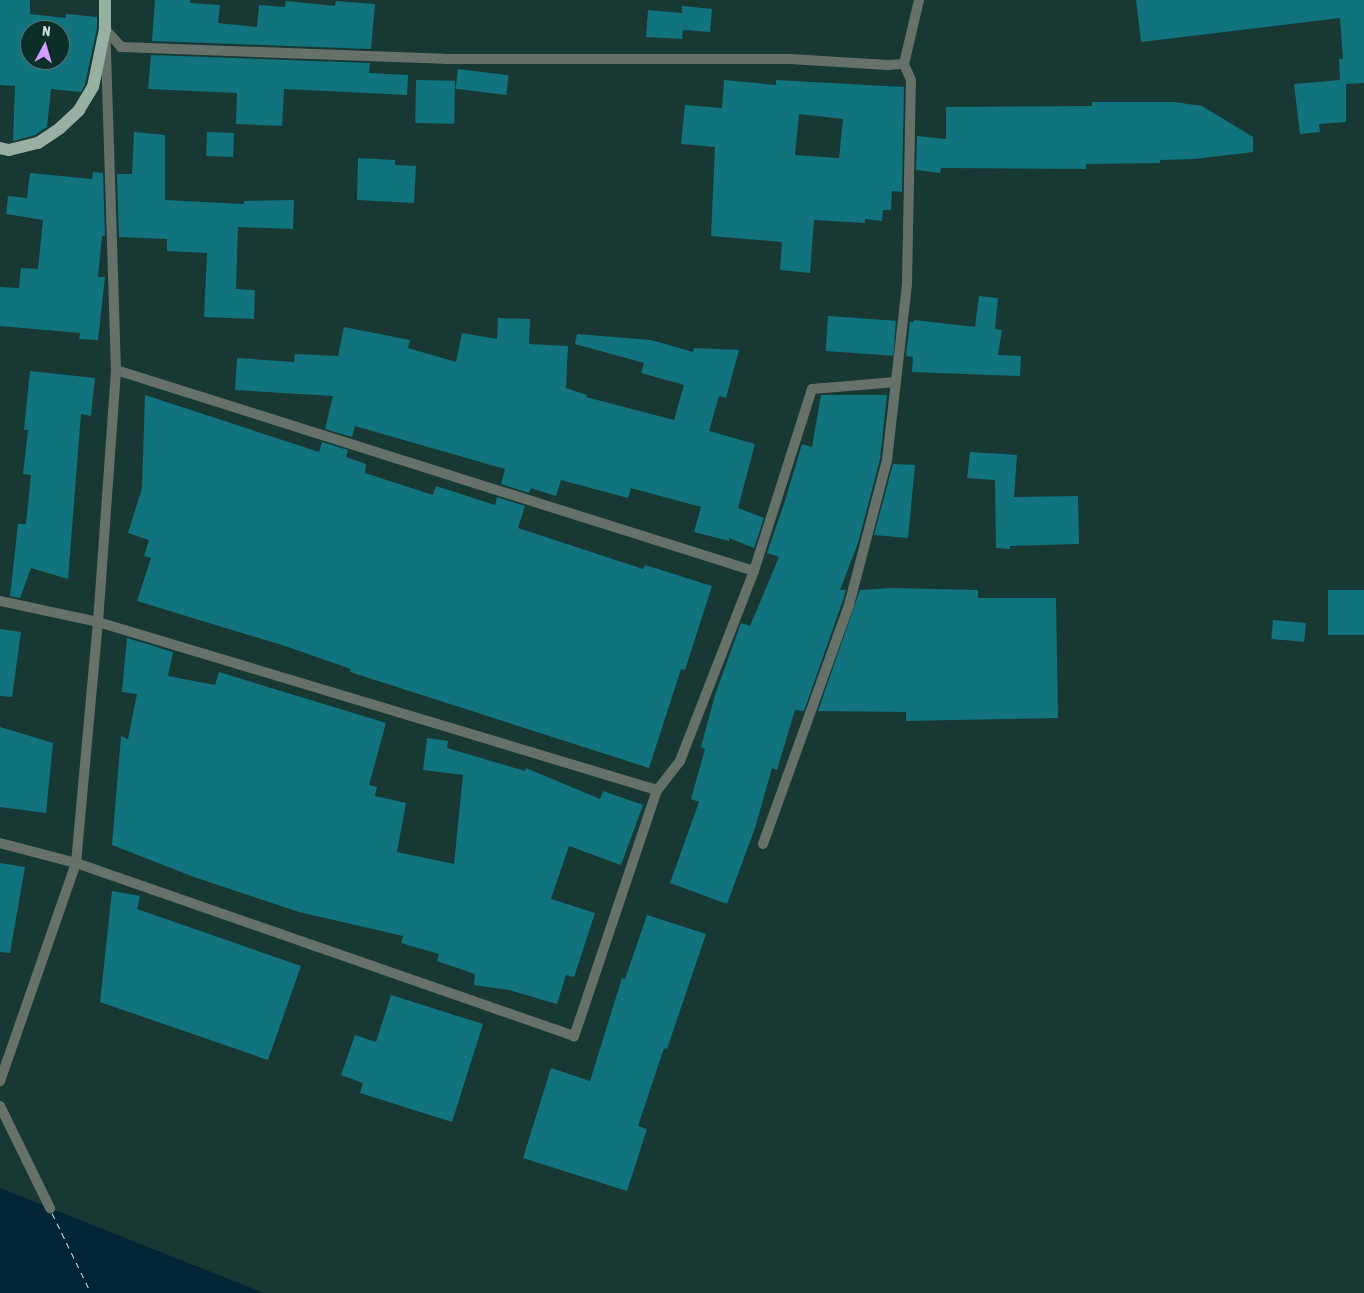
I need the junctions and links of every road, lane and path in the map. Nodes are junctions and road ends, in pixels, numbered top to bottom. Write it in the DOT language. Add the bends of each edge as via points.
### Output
graph roads {
  1 [pos="105,0"];
  2 [pos="920,0"];
  3 [pos="105,30"];
  4 [pos="904,64"];
  5 [pos="0,148"];
  6 [pos="116,370"];
  7 [pos="896,382"];
  8 [pos="754,571"];
  9 [pos="0,601"];
  10 [pos="98,622"];
  11 [pos="657,790"];
  12 [pos="0,843"];
  13 [pos="764,844"];
  14 [pos="76,863"];
  15 [pos="0,1081"];
  16 [pos="0,1106"];
  17 [pos="50,1208"];
  1 -- 3 [label="main road"];
  2 -- 4 [label="street"];
  3 -- 4 [label="street" via="121,47 444,58 790,59"];
  3 -- 5 [label="main road" via="93,87 79,110 38,143 9,150"];
  3 -- 6 [label="street"];
  4 -- 7 [label="street" via="911,80 907,284"];
  6 -- 8 [label="street"];
  6 -- 10 [label="street"];
  7 -- 8 [label="street" via="812,389"];
  7 -- 13 [label="street" via="887,460 849,605"];
  8 -- 11 [label="street" via="680,761"];
  9 -- 10 [label="street"];
  10 -- 11 [label="street"];
  10 -- 14 [label="street"];
  11 -- 14 [label="street" via="574,1036"];
  12 -- 14 [label="street"];
  14 -- 15 [label="street"];
  16 -- 17 [label="street"];
}
